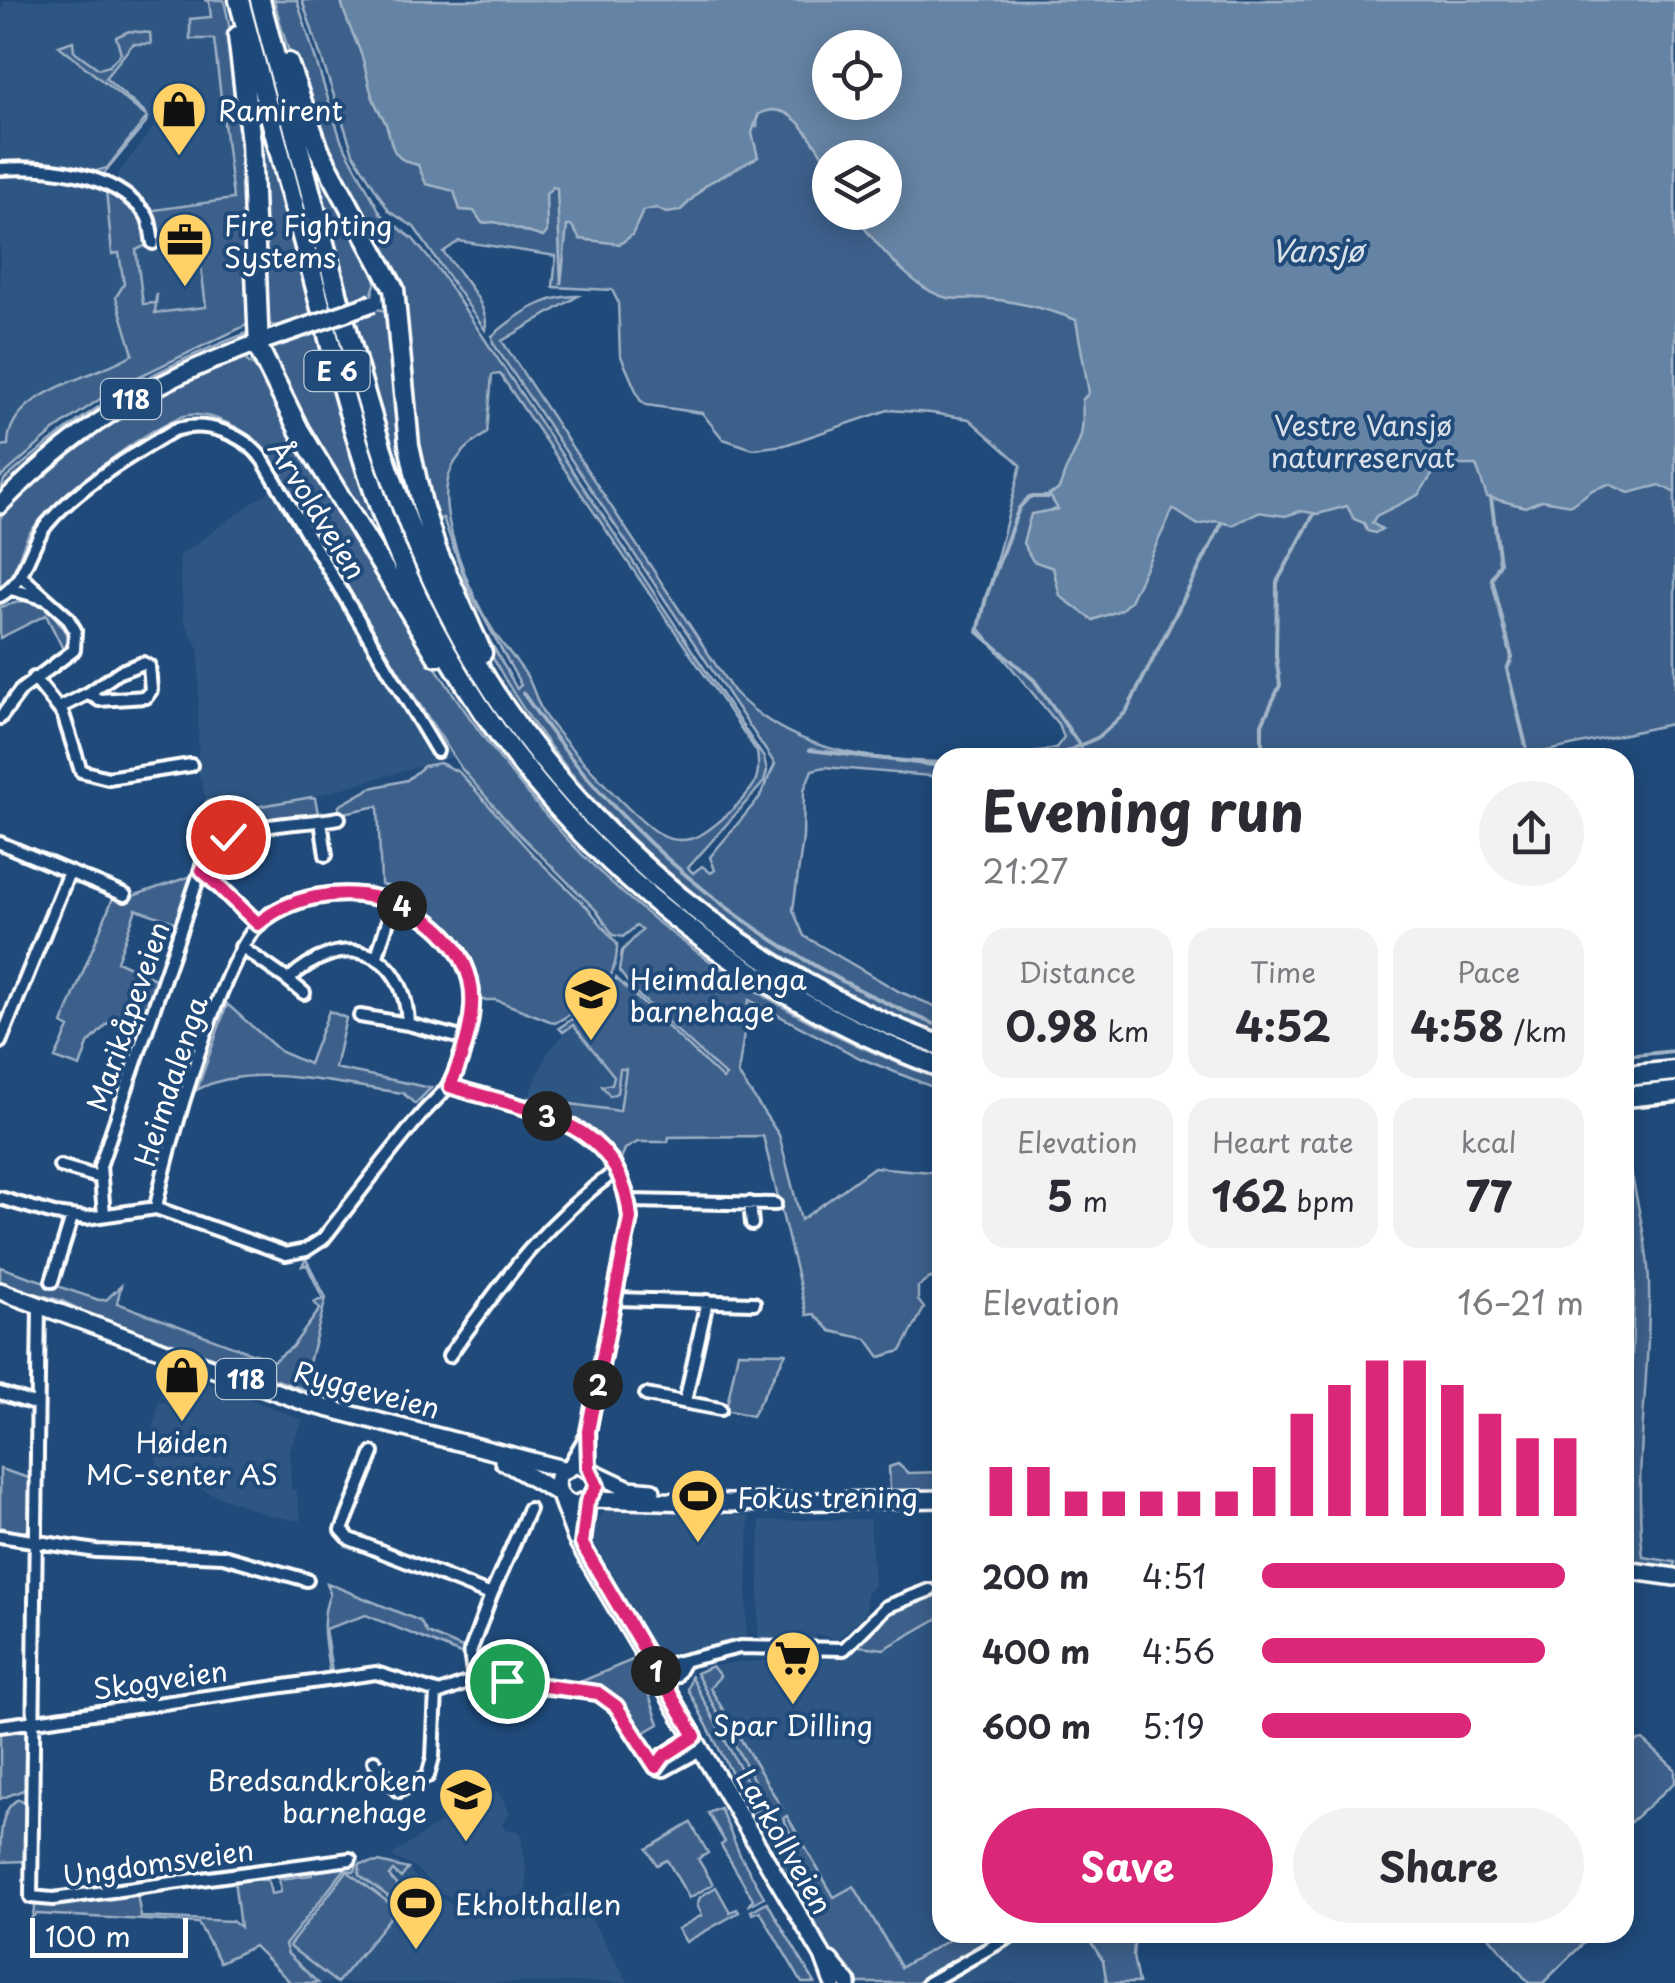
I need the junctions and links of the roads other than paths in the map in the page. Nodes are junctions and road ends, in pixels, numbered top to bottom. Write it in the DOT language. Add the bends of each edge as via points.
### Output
graph roads {
  1 [pos="230,0"];
  2 [pos="239,0"];
  3 [pos="260,2"];
  4 [pos="0,169"];
  5 [pos="153,243"];
  6 [pos="396,295"];
  7 [pos="258,343"];
  8 [pos="0,504"];
  9 [pos="21,576"];
  10 [pos="5,593"];
  11 [pos="46,599"];
  12 [pos="34,678"];
  13 [pos="88,693"];
  14 [pos="59,708"];
  15 [pos="506,708"];
  16 [pos="0,718"];
  17 [pos="490,722"];
  18 [pos="437,751"];
  19 [pos="191,766"];
  20 [pos="339,818"];
  21 [pos="321,821"];
  22 [pos="0,843"];
  23 [pos="326,854"];
  24 [pos="202,870"];
  25 [pos="69,872"];
  26 [pos="124,895"];
  27 [pos="394,902"];
  28 [pos="258,924"];
  29 [pos="241,947"];
  30 [pos="377,956"];
  31 [pos="288,980"];
  32 [pos="304,993"];
  33 [pos="360,1016"];
  34 [pos="408,1024"];
  35 [pos="464,1040"];
  36 [pos="0,1042"];
  37 [pos="932,1042"];
  38 [pos="932,1064"];
  39 [pos="1675,1071"];
  40 [pos="1634,1075"];
  41 [pos="450,1086"];
  42 [pos="1675,1092"];
  43 [pos="1634,1095"];
  44 [pos="60,1166"];
  45 [pos="618,1170"];
  46 [pos="98,1177"];
  47 [pos="0,1198"];
  48 [pos="628,1200"];
  49 [pos="750,1203"];
  50 [pos="775,1204"];
  51 [pos="156,1208"];
  52 [pos="104,1216"];
  53 [pos="72,1217"];
  54 [pos="752,1224"];
  55 [pos="52,1281"];
  56 [pos="0,1291"];
  57 [pos="617,1298"];
  58 [pos="707,1301"];
  59 [pos="754,1303"];
  60 [pos="39,1305"];
  61 [pos="450,1356"];
  62 [pos="0,1393"];
  63 [pos="646,1395"];
  64 [pos="685,1402"];
  65 [pos="37,1405"];
  66 [pos="720,1409"];
  67 [pos="588,1431"];
  68 [pos="373,1452"];
  69 [pos="496,1454"];
  70 [pos="566,1467"];
  71 [pos="591,1470"];
  72 [pos="560,1496"];
  73 [pos="761,1500"];
  74 [pos="932,1500"];
  75 [pos="589,1501"];
  76 [pos="529,1509"];
  77 [pos="0,1536"];
  78 [pos="36,1543"];
  79 [pos="582,1544"];
  80 [pos="1634,1571"];
  81 [pos="1675,1577"];
  82 [pos="307,1580"];
  83 [pos="930,1590"];
  84 [pos="491,1595"];
  85 [pos="684,1662"];
  86 [pos="654,1668"];
  87 [pos="474,1680"];
  88 [pos="664,1684"];
  89 [pos="436,1692"];
  90 [pos="34,1720"];
  91 [pos="0,1726"];
  92 [pos="699,1743"];
  93 [pos="374,1761"];
  94 [pos="350,1859"];
  95 [pos="999,1943"];
  96 [pos="823,1956"];
  97 [pos="833,1983"];
  98 [pos="848,1983"];
  99 [pos="928,1983"];
  1 -- 7 [label="highway, E 6" via="247,89"];
  2 -- 17 [label="highway, E 6" via="373,488 433,628"];
  3 -- 6 [label="highway, E 6" via="276,26 319,150"];
  3 -- 15 [label="highway, E 6" via="398,498 444,605"];
  4 -- 5 [label="street" via="66,171 106,183 145,213"];
  6 -- 7 [label="main road, 118, bridge"];
  6 -- 15 [label="highway, E 6" via="401,384 422,504"];
  7 -- 8 [label="main road, 118" via="122,405 58,450"];
  7 -- 17 [label="highway, E 6" via="347,513 470,707"];
  9 -- 10 [label="street, Årvoldveien"];
  9 -- 11 [label="street"];
  9 -- 18 [label="street, Årvoldveien" via="39,534 63,508 151,444 188,425 229,434 256,449"];
  10 -- 11 [label="street, Årvoldveien"];
  11 -- 12 [label="street" via="67,617 76,638 74,650"];
  12 -- 14 [label="street"];
  12 -- 16 [label="street"];
  13 -- 13 [label="street" via="131,667 148,666 152,688 146,696 100,700"];
  13 -- 14 [label="street"];
  14 -- 19 [label="street" via="77,766 87,775"];
  15 -- 37 [label="highway, E 6" via="619,844 695,910 781,969"];
  17 -- 38 [label="highway, E 6" via="579,832 693,934 823,1016"];
  20 -- 21 [label="street, Marikåpeveien"];
  21 -- 23 [label="street"];
  21 -- 24 [label="street, Marikåpeveien" via="242,831 214,848"];
  22 -- 25 [label="street"];
  24 -- 28 [label="street"];
  24 -- 46 [label="street, Marikåpeveien"];
  25 -- 26 [label="street"];
  25 -- 36 [label="street"];
  27 -- 28 [label="street, Heimdalenga" via="322,895"];
  27 -- 30 [label="street"];
  27 -- 35 [label="street, Heimdalenga" via="437,929 465,967 472,997"];
  28 -- 29 [label="street, Heimdalenga"];
  29 -- 31 [label="street"];
  29 -- 51 [label="street, Heimdalenga" via="170,1144"];
  30 -- 31 [label="street" via="324,954"];
  30 -- 34 [label="street" via="401,982"];
  31 -- 32 [label="street"];
  33 -- 34 [label="street"];
  34 -- 35 [label="street"];
  35 -- 41 [label="street, Heimdalenga"];
  39 -- 40 [label="highway"];
  41 -- 45 [label="street" via="580,1128"];
  41 -- 51 [label="street" via="323,1239 306,1250 286,1254"];
  42 -- 43 [label="highway"];
  44 -- 46 [label="street"];
  45 -- 48 [label="street"];
  45 -- 61 [label="street" via="534,1240"];
  46 -- 52 [label="street, Marikåpeveien"];
  47 -- 53 [label="street, Heimdalenga"];
  48 -- 49 [label="street"];
  48 -- 57 [label="street"];
  49 -- 50 [label="street"];
  49 -- 54 [label="street"];
  51 -- 52 [label="street, Heimdalenga"];
  52 -- 53 [label="street, Heimdalenga"];
  53 -- 55 [label="street"];
  56 -- 60 [label="main road, Ryggeveien / 118"];
  57 -- 58 [label="street"];
  57 -- 67 [label="street"];
  58 -- 59 [label="street"];
  58 -- 64 [label="street"];
  60 -- 65 [label="street"];
  60 -- 69 [label="main road, Ryggeveien / 118" via="356,1418"];
  62 -- 65 [label="street"];
  63 -- 64 [label="street"];
  64 -- 66 [label="street"];
  65 -- 78 [label="street"];
  67 -- 70 [label="street"];
  67 -- 71 [label="street"];
  68 -- 84 [label="street" via="342,1524 344,1534"];
  69 -- 70 [label="main road, Ryggeveien / 118"];
  69 -- 72 [label="main road, Ryggeveien / 118"];
  70 -- 71 [label="main road, 118"];
  70 -- 72 [label="main road" via="556,1480"];
  71 -- 73 [label="main road, 118" via="629,1488"];
  71 -- 75 [label="main road" via="597,1486"];
  72 -- 75 [label="main road, 118" via="573,1504"];
  72 -- 79 [label="main road, Larkollveien"];
  73 -- 74 [label="main road, 118"];
  73 -- 75 [label="main road, 118"];
  75 -- 79 [label="main road"];
  76 -- 84 [label="street"];
  77 -- 78 [label="street"];
  78 -- 82 [label="street" via="223,1556"];
  78 -- 90 [label="street"];
  79 -- 86 [label="main road, Larkollveien"];
  80 -- 81 [label="main road"];
  83 -- 85 [label="street" via="886,1607 844,1649 740,1648"];
  84 -- 87 [label="street" via="470,1652"];
  85 -- 86 [label="street"];
  85 -- 88 [label="street"];
  86 -- 88 [label="main road, Larkollveien"];
  87 -- 89 [label="street"];
  87 -- 92 [label="street" via="598,1693 616,1706 656,1767 664,1756"];
  88 -- 92 [label="main road, Larkollveien"];
  89 -- 90 [label="street, Skogveien" via="376,1673"];
  89 -- 93 [label="street" via="428,1776 399,1790"];
  90 -- 91 [label="street, Skogveien"];
  90 -- 94 [label="street, Ungdomsveien" via="31,1897"];
  92 -- 96 [label="main road, Larkollveien"];
  95 -- 99 [label="street"];
  96 -- 97 [label="main road, Larkollveien"];
  96 -- 98 [label="main road, Larkollveien"];
}
